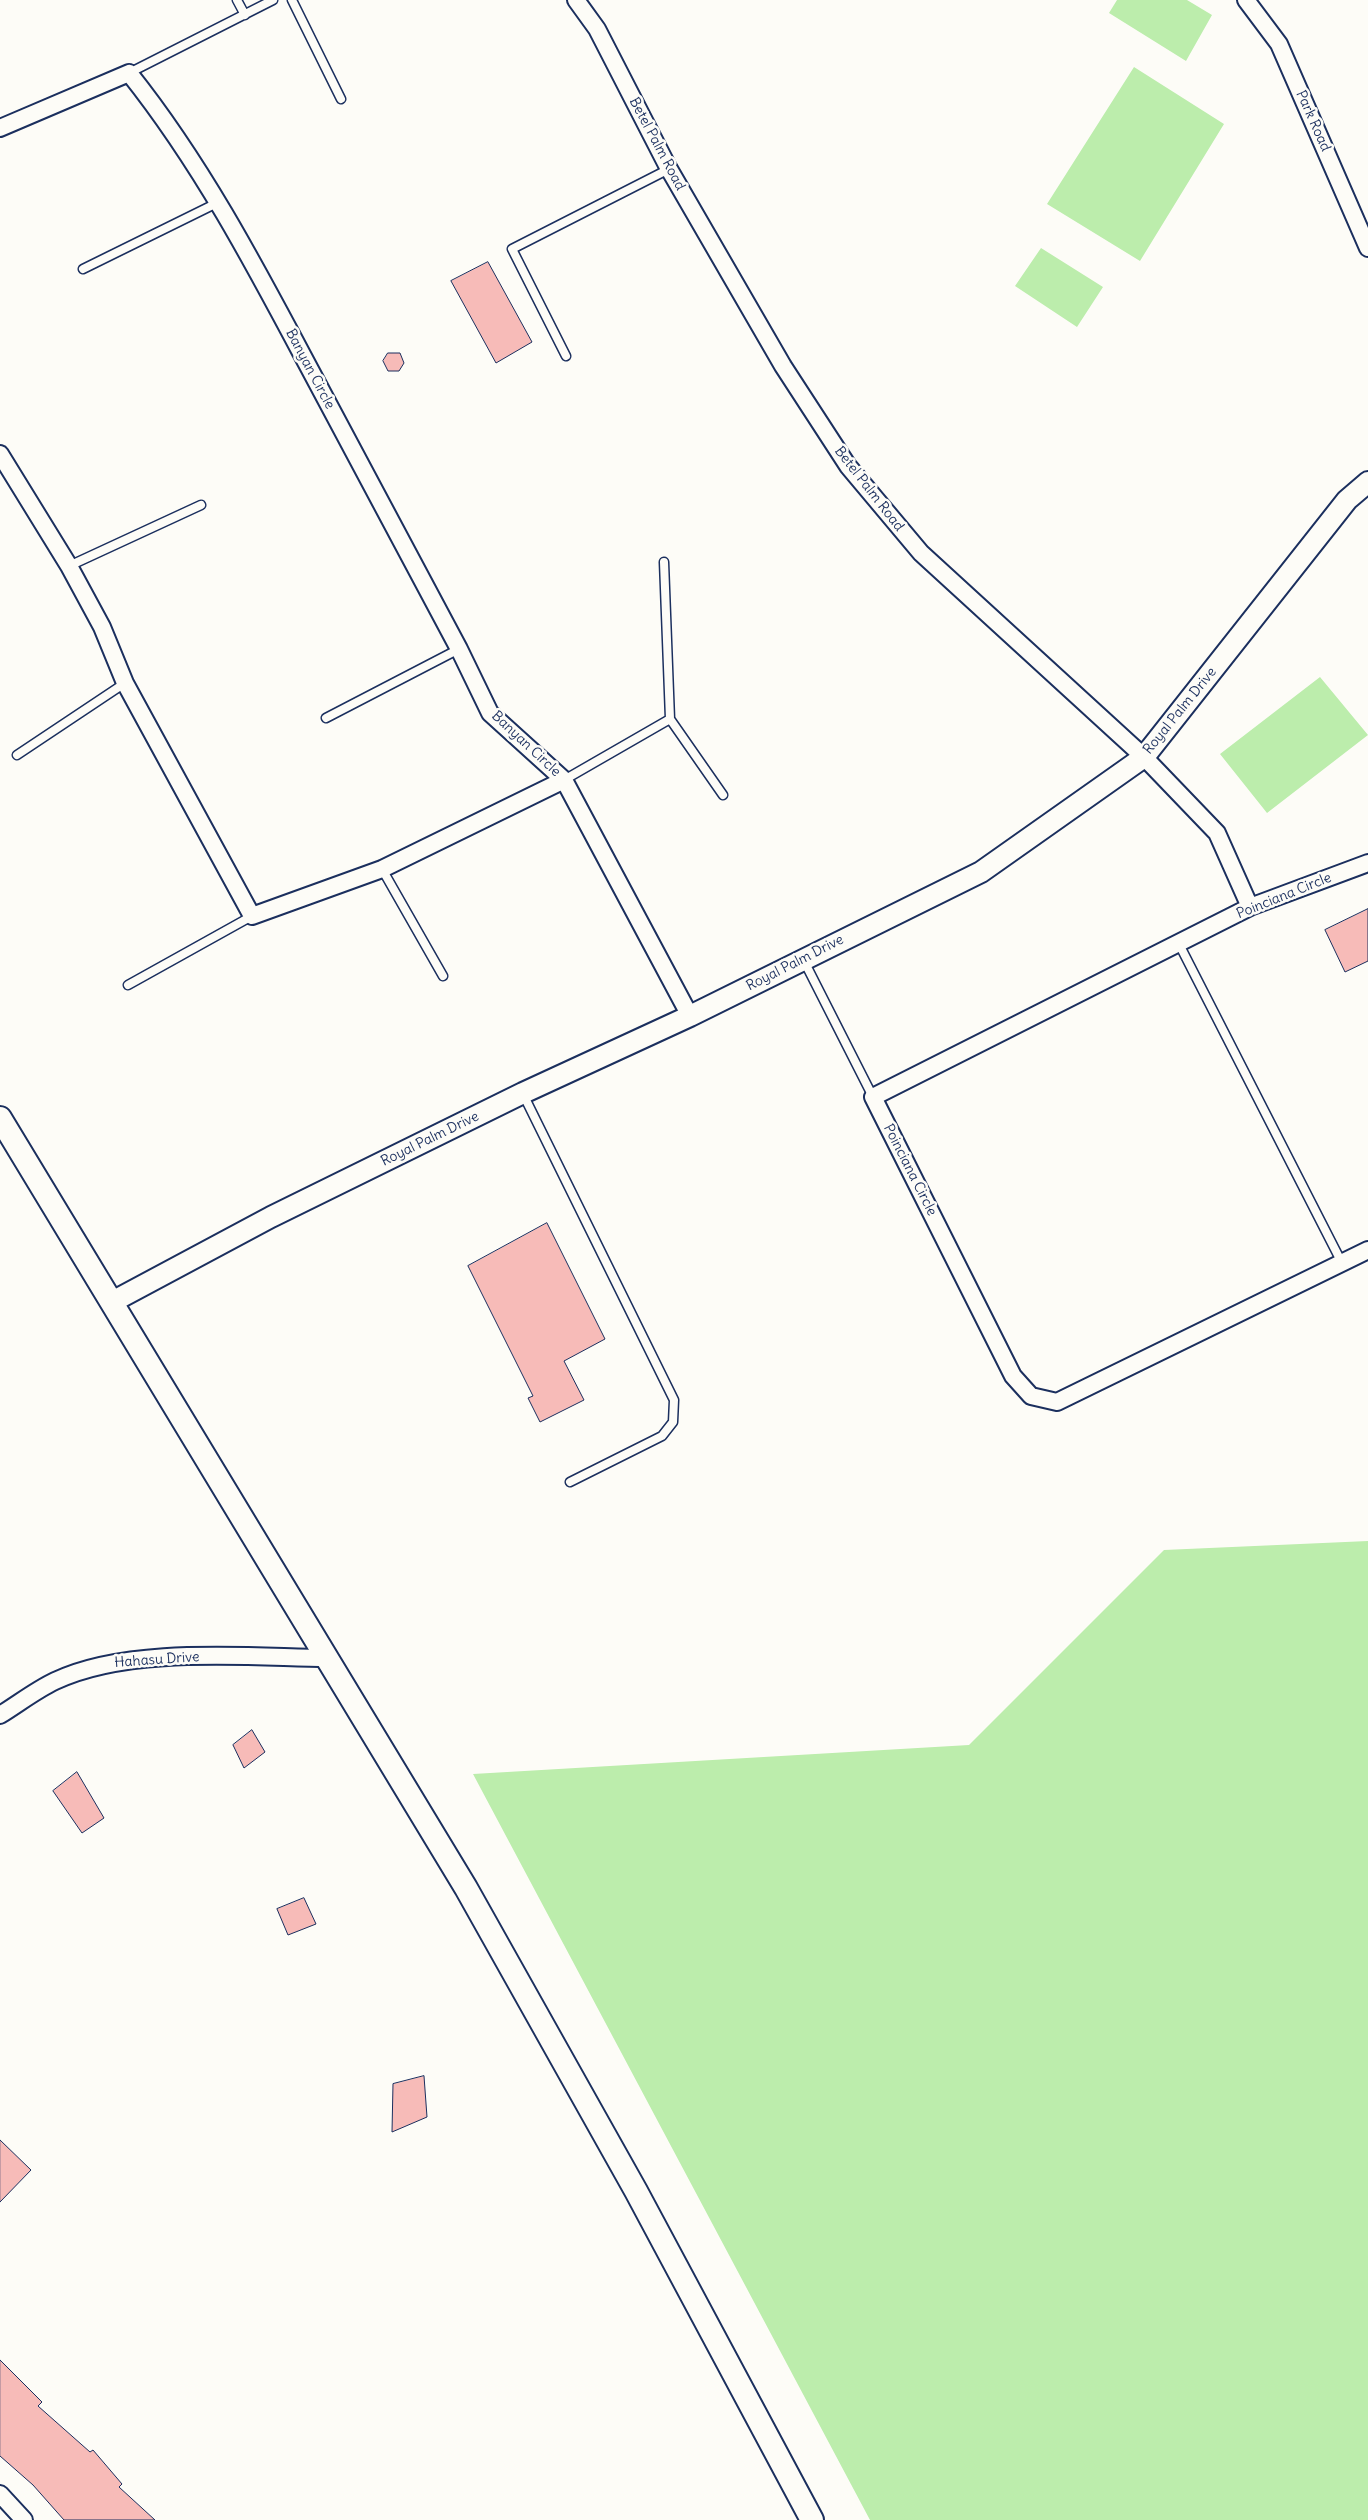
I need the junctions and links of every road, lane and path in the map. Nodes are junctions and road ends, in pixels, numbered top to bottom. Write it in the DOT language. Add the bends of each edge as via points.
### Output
graph roads {
  1 [pos="237,0"];
  2 [pos="273,0"];
  3 [pos="292,0"];
  4 [pos="576,0"];
  5 [pos="1246,0"];
  6 [pos="244,16"];
  7 [pos="129,73"];
  8 [pos="341,100"];
  9 [pos="0,128"];
  10 [pos="669,170"];
  11 [pos="219,202"];
  12 [pos="1368,248"];
  13 [pos="83,269"];
  14 [pos="566,356"];
  15 [pos="1,459"];
  16 [pos="1368,482"];
  17 [pos="201,505"];
  18 [pos="664,562"];
  19 [pos="69,566"];
  20 [pos="459,649"];
  21 [pos="125,683"];
  22 [pos="326,718"];
  23 [pos="670,719"];
  24 [pos="17,754"];
  25 [pos="1144,757"];
  26 [pos="564,780"];
  27 [pos="723,795"];
  28 [pos="1368,863"];
  29 [pos="382,869"];
  30 [pos="1250,907"];
  31 [pos="252,916"];
  32 [pos="1179,944"];
  33 [pos="803,959"];
  34 [pos="443,976"];
  35 [pos="128,986"];
  36 [pos="690,1016"];
  37 [pos="523,1093"];
  38 [pos="873,1097"];
  39 [pos="0,1118"];
  40 [pos="1368,1250"];
  41 [pos="1342,1263"];
  42 [pos="112,1302"];
  43 [pos="570,1482"];
  44 [pos="327,1658"];
  45 [pos="0,1716"];
  46 [pos="0,2494"];
  47 [pos="24,2520"];
  48 [pos="812,2520"];
  1 -- 6 [label="lane"];
  2 -- 6 [label="lane"];
  3 -- 8 [label="lane"];
  4 -- 10 [label="street, Betel Palm Road" via="597,29"];
  5 -- 12 [label="street, Park Road" via="1279,44"];
  6 -- 7 [label="lane"];
  7 -- 9 [label="street"];
  7 -- 11 [label="street, Banyan Circle" via="162,114"];
  10 -- 14 [label="lane" via="512,249"];
  10 -- 25 [label="street, Betel Palm Road" via="783,366 848,466 921,553"];
  11 -- 13 [label="lane"];
  11 -- 20 [label="street, Banyan Circle"];
  15 -- 19 [label="street"];
  16 -- 25 [label="street, Royal Palm Drive" via="1347,500"];
  17 -- 19 [label="lane"];
  18 -- 23 [label="lane"];
  19 -- 21 [label="street" via="102,627"];
  20 -- 22 [label="lane"];
  20 -- 26 [label="street, Banyan Circle" via="490,713"];
  21 -- 24 [label="lane"];
  21 -- 31 [label="street"];
  23 -- 26 [label="lane"];
  23 -- 27 [label="lane"];
  25 -- 30 [label="street, Betel Palm Road" via="1217,833"];
  25 -- 33 [label="street, Royal Palm Drive" via="981,872"];
  26 -- 29 [label="street, Banyan Circle"];
  26 -- 36 [label="street, Banyan Circle"];
  28 -- 30 [label="street, Poinciana Circle"];
  29 -- 31 [label="street, Banyan Circle"];
  29 -- 34 [label="lane"];
  30 -- 32 [label="street, Poinciana Circle"];
  31 -- 35 [label="lane"];
  32 -- 38 [label="street, Poinciana Circle"];
  32 -- 41 [label="lane"];
  33 -- 36 [label="street, Royal Palm Drive"];
  33 -- 38 [label="lane"];
  36 -- 37 [label="street, Royal Palm Drive"];
  37 -- 42 [label="street, Royal Palm Drive" via="271,1216"];
  37 -- 43 [label="lane" via="674,1400 673,1422 662,1436"];
  38 -- 41 [label="street, Poinciana Circle" via="1013,1376 1031,1396 1057,1402"];
  39 -- 42 [label="main road"];
  40 -- 41 [label="street, Poinciana Circle"];
  42 -- 44 [label="main road"];
  44 -- 45 [label="street, Hahasu Drive" via="188,1658 112,1662 54,1681"];
  44 -- 48 [label="main road" via="466,1888 570,2070"];
  46 -- 47 [label="street"];
}
